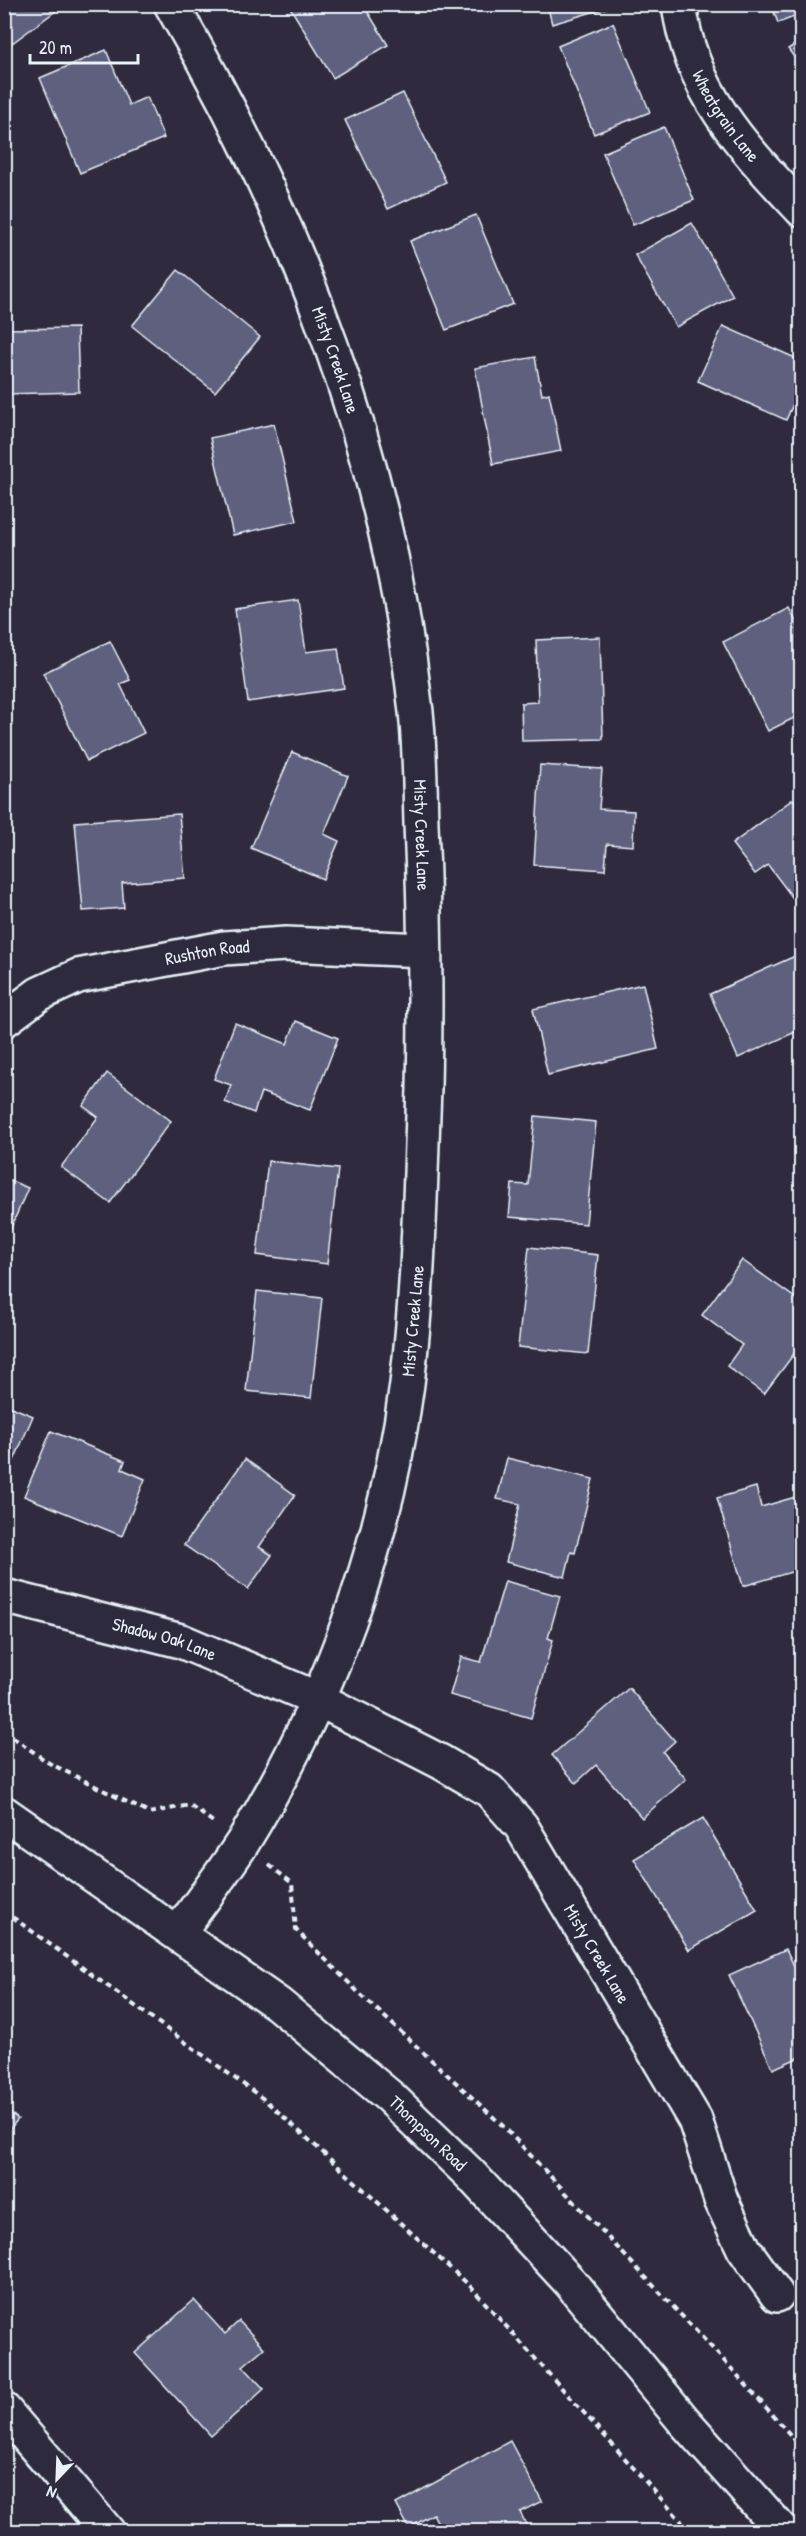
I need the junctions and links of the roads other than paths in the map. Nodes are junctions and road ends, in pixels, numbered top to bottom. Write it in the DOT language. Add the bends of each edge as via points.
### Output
graph roads {
  1 [pos="171,4"];
  2 [pos="679,4"];
  3 [pos="801,210"];
  4 [pos="424,950"];
  5 [pos="4,1020"];
  6 [pos="4,1596"];
  7 [pos="318,1699"];
  8 [pos="4,1813"];
  9 [pos="178,1933"];
  10 [pos="777,2295"];
  11 [pos="4,2410"];
  12 [pos="108,2532"];
  13 [pos="783,2532"];
  1 -- 4 [label="street, Misty Creek Lane" via="254,158 307,277 355,417 382,515 405,627 417,717"];
  2 -- 3 [label="street, Wheatgrain Lane" via="687,44 715,109 743,147"];
  4 -- 5 [label="street, Rushton Road" via="286,944 224,948 78,976 39,994"];
  4 -- 7 [label="street, Misty Creek Lane" via="418,1273 406,1388 385,1504 356,1603"];
  6 -- 7 [label="street, Shadow Oak Lane" via="181,1641"];
  7 -- 9 [label="street, Misty Creek Lane" via="242,1844"];
  7 -- 10 [label="street, Misty Creek Lane" via="489,1790 520,1826 695,2121 721,2200 744,2249"];
  8 -- 9 [label="street, Thompson Road"];
  9 -- 13 [label="street, Thompson Road" via="278,2004 390,2097 470,2174 570,2282 684,2421"];
  11 -- 12 [label="street"];
}
